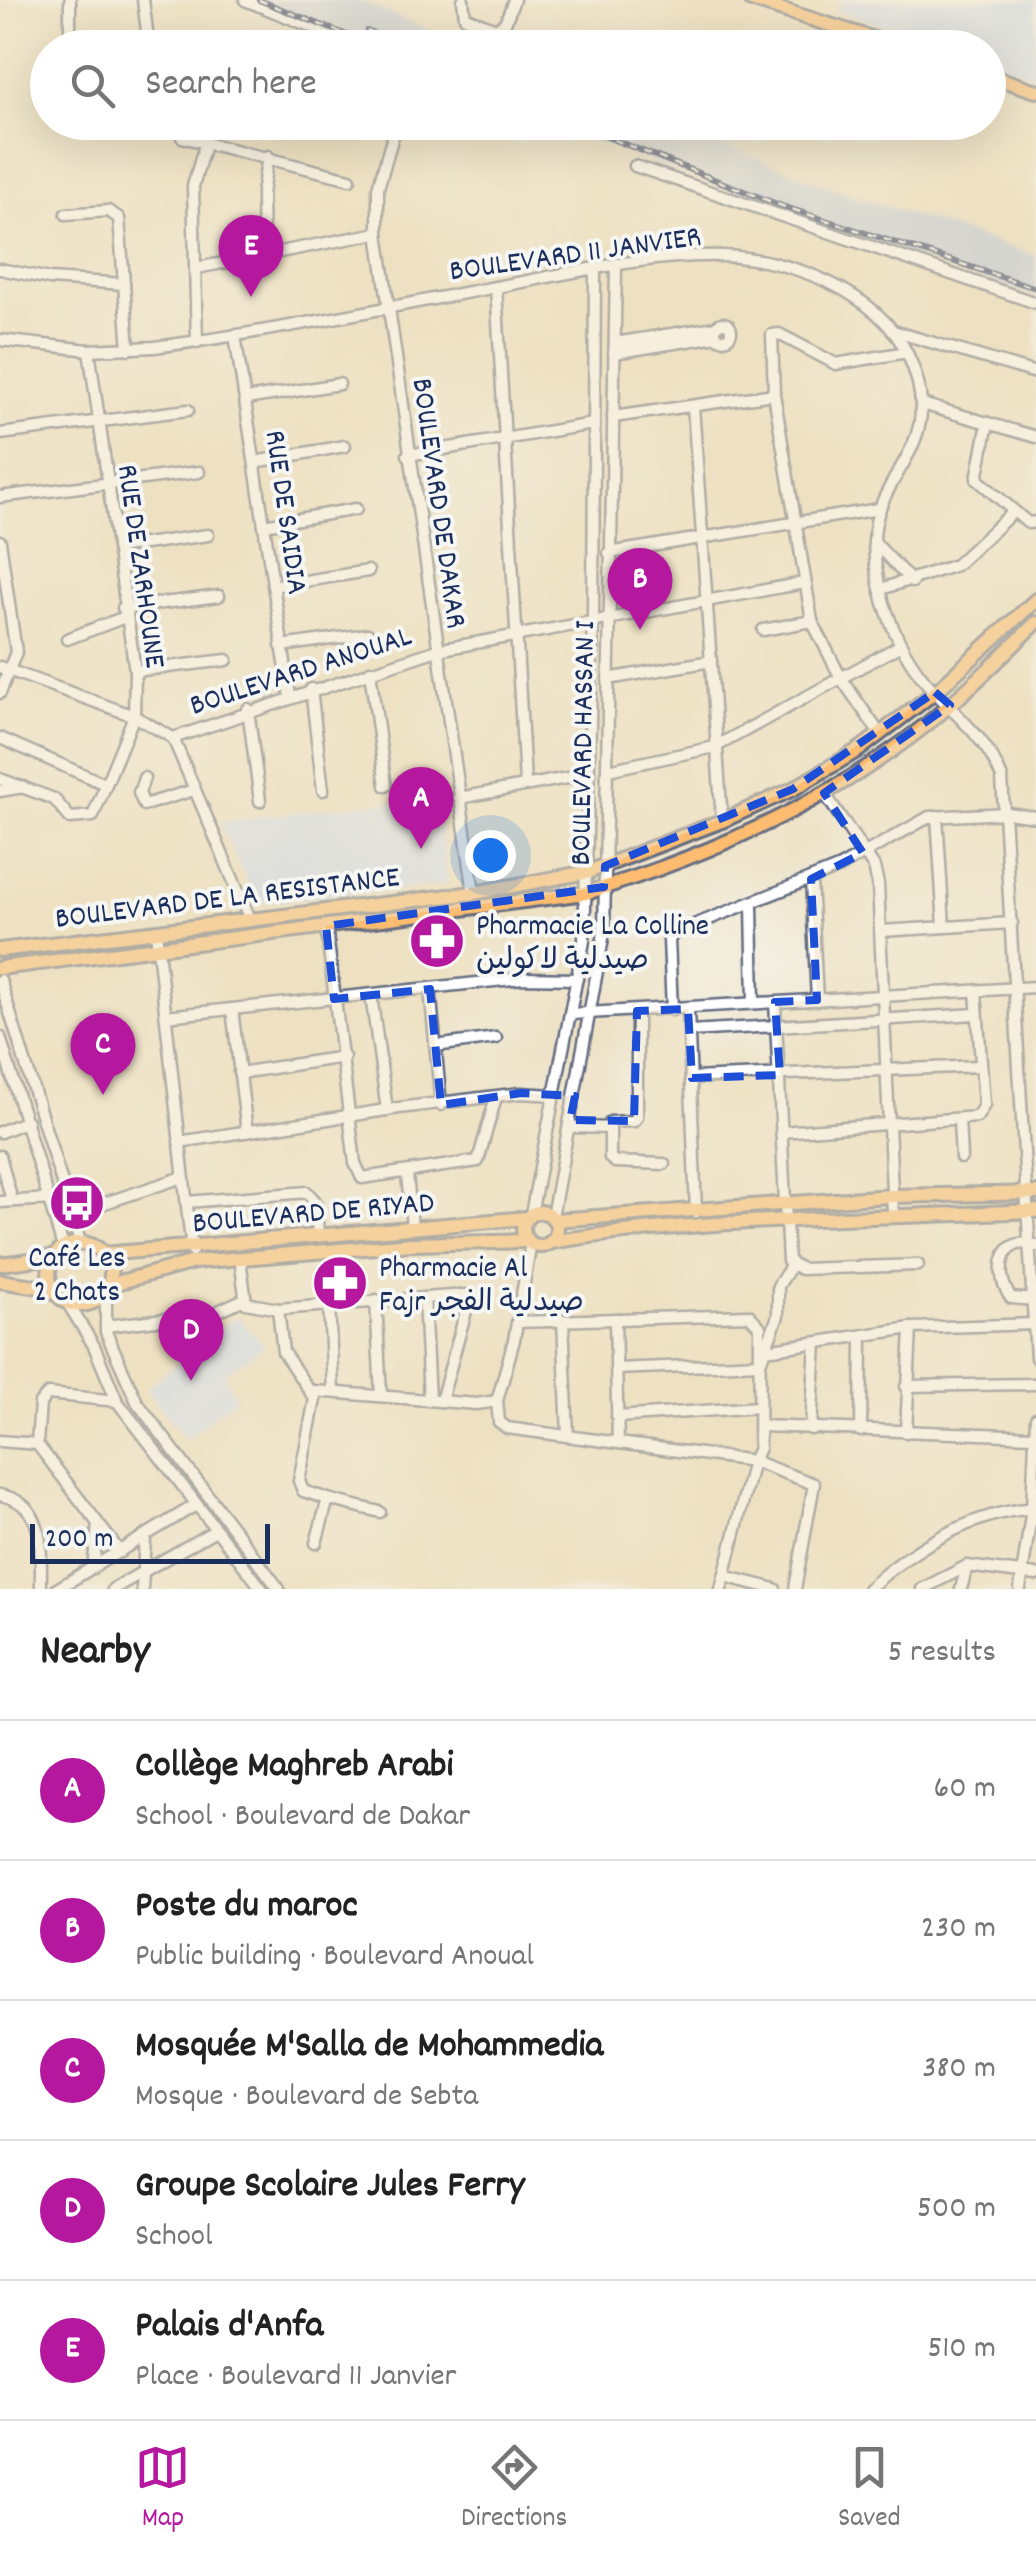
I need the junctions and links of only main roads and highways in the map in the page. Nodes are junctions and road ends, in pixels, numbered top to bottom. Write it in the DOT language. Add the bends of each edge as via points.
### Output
graph roads {
  1 [pos="751,0"];
  2 [pos="847,30"];
  3 [pos="1006,81"];
  4 [pos="1036,92"];
  5 [pos="1036,600"];
  6 [pos="1036,623"];
  7 [pos="0,952"];
  8 [pos="0,968"];
  9 [pos="1031,1193"];
  10 [pos="1032,1212"];
  11 [pos="529,1216"];
  12 [pos="553,1218"];
  13 [pos="529,1242"];
  14 [pos="551,1242"];
  15 [pos="58,1252"];
  16 [pos="104,1254"];
  17 [pos="193,1254"];
  18 [pos="0,1264"];
  19 [pos="0,1281"];
  20 [pos="107,1287"];
  21 [pos="53,1289"];
  1 -- 2 [label="main road"];
  3 -- 4 [label="main road"];
  5 -- 7 [label="main road, BOULEVARD DE LA RESISTANCE" via="935,692 793,789 588,872"];
  6 -- 8 [label="main road, BOULEVARD DE LA RESISTANCE" via="950,706 824,794 715,848 586,893"];
  7 -- 8 [label="main road"];
  9 -- 12 [label="main road"];
  10 -- 14 [label="main road" via="893,1213"];
  11 -- 12 [label="main road"];
  11 -- 13 [label="main road" via="523,1227"];
  11 -- 17 [label="main road, BOULEVARD DE RIYAD"];
  12 -- 14 [label="main road"];
  13 -- 14 [label="main road"];
  13 -- 17 [label="main road, BOULEVARD DE RIYAD" via="240,1258"];
  15 -- 16 [label="main road" via="80,1242"];
  15 -- 18 [label="main road"];
  15 -- 21 [label="main road" via="49,1270"];
  16 -- 17 [label="main road, BOULEVARD DE RIYAD"];
  16 -- 20 [label="main road"];
  17 -- 20 [label="main road, BOULEVARD DE RIYAD"];
  19 -- 21 [label="main road"];
  20 -- 21 [label="main road" via="83,1305"];
}
